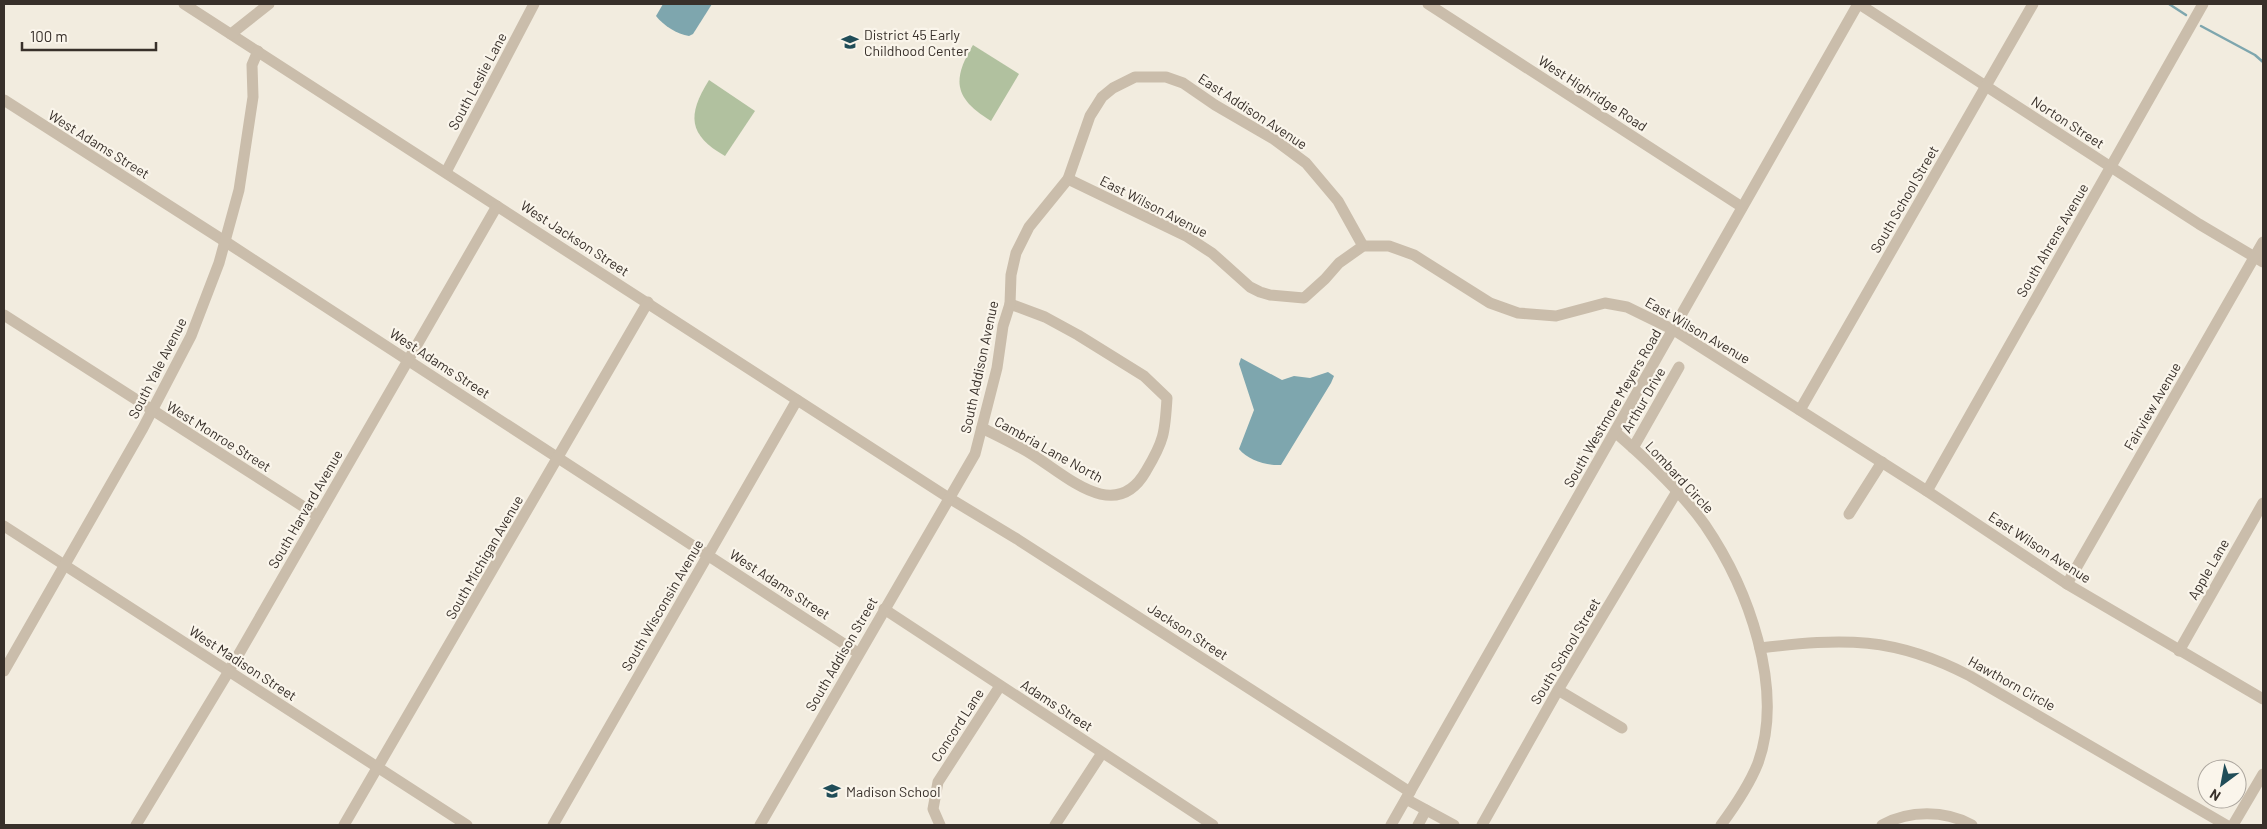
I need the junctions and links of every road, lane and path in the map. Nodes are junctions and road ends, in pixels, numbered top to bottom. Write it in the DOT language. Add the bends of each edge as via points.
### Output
graph roads {
  1 [pos="184,4"];
  2 [pos="269,4"];
  3 [pos="534,4"];
  4 [pos="1428,4"];
  5 [pos="1859,4"];
  6 [pos="2033,4"];
  7 [pos="2204,4"];
  8 [pos="231,34"];
  9 [pos="258,51"];
  10 [pos="1116,86"];
  11 [pos="1986,87"];
  12 [pos="4,100"];
  13 [pos="2110,167"];
  14 [pos="446,172"];
  15 [pos="1068,179"];
  16 [pos="497,206"];
  17 [pos="1742,207"];
  18 [pos="226,242"];
  19 [pos="2263,242"];
  20 [pos="1364,246"];
  21 [pos="2259,260"];
  22 [pos="648,302"];
  23 [pos="1010,304"];
  24 [pos="4,315"];
  25 [pos="1674,330"];
  26 [pos="408,360"];
  27 [pos="1679,367"];
  28 [pos="797,400"];
  29 [pos="1800,410"];
  30 [pos="152,411"];
  31 [pos="982,428"];
  32 [pos="1615,432"];
  33 [pos="1633,448"];
  34 [pos="558,458"];
  35 [pos="1882,462"];
  36 [pos="1927,490"];
  37 [pos="1676,493"];
  38 [pos="949,498"];
  39 [pos="2263,503"];
  40 [pos="1849,514"];
  41 [pos="318,516"];
  42 [pos="4,526"];
  43 [pos="708,555"];
  44 [pos="65,566"];
  45 [pos="2067,584"];
  46 [pos="884,609"];
  47 [pos="1760,648"];
  48 [pos="2179,650"];
  49 [pos="858,653"];
  50 [pos="4,671"];
  51 [pos="228,671"];
  52 [pos="1000,686"];
  53 [pos="1558,690"];
  54 [pos="2263,699"];
  55 [pos="1622,728"];
  56 [pos="1102,753"];
  57 [pos="378,768"];
  58 [pos="2263,774"];
  59 [pos="1408,795"];
  60 [pos="1426,810"];
  61 [pos="136,825"];
  62 [pos="344,825"];
  63 [pos="466,825"];
  64 [pos="553,825"];
  65 [pos="760,825"];
  66 [pos="940,825"];
  67 [pos="1055,825"];
  68 [pos="1213,825"];
  69 [pos="1391,825"];
  70 [pos="1418,825"];
  71 [pos="1454,825"];
  72 [pos="1482,825"];
  73 [pos="1721,825"];
  74 [pos="1882,825"];
  75 [pos="1972,825"];
  76 [pos="2226,825"];
  77 [pos="2233,825"];
  1 -- 8 [label="street, West Jackson Street"];
  2 -- 8 [label="street"];
  3 -- 14 [label="street, South Leslie Lane"];
  4 -- 17 [label="street, West Highridge Road"];
  5 -- 11 [label="street, Norton Street"];
  5 -- 17 [label="street, South Westmore Meyers Road"];
  6 -- 11 [label="street, South School Street"];
  7 -- 13 [label="street, South Ahrens Avenue"];
  8 -- 9 [label="street, West Jackson Street"];
  9 -- 14 [label="street, West Jackson Street"];
  9 -- 18 [label="street, South Yale Avenue" via="252,65 253,97 246,151"];
  10 -- 15 [label="street, South Addison Avenue" via="1093,110"];
  10 -- 20 [label="street, East Addison Avenue" via="1135,77 1173,79 1275,140 1306,163 1326,185"];
  11 -- 13 [label="street, Norton Street"];
  11 -- 29 [label="street, South School Street"];
  12 -- 18 [label="street, West Adams Street"];
  13 -- 21 [label="street, Norton Street"];
  13 -- 36 [label="street, South Ahrens Avenue"];
  14 -- 16 [label="street, West Jackson Street"];
  15 -- 20 [label="street, East Wilson Avenue" via="1186,236 1212,253 1250,287 1270,295 1304,298 1339,263"];
  15 -- 23 [label="street, South Addison Avenue" via="1022,239 1012,266"];
  16 -- 22 [label="street, West Jackson Street"];
  16 -- 26 [label="street, South Harvard Avenue"];
  17 -- 25 [label="street, South Westmore Meyers Road"];
  18 -- 26 [label="street, West Adams Street"];
  18 -- 30 [label="street, South Yale Avenue" via="192,336"];
  19 -- 21 [label="street, Fairview Avenue"];
  20 -- 25 [label="street, East Wilson Avenue" via="1389,246 1406,251 1479,297 1518,313 1556,316 1606,303 1627,307"];
  21 -- 45 [label="street, Fairview Avenue"];
  22 -- 28 [label="street, West Jackson Street"];
  22 -- 34 [label="street, South Michigan Avenue"];
  23 -- 31 [label="street, South Addison Avenue"];
  23 -- 31 [label="street, Cambria Lane North" via="1058,323 1144,376 1167,398 1163,440 1143,476 1132,488 1118,495 1101,495 1086,490 1020,447"];
  24 -- 30 [label="street, West Monroe Street"];
  25 -- 29 [label="street, East Wilson Avenue"];
  25 -- 32 [label="street, South Westmore Meyers Road"];
  26 -- 34 [label="street, West Adams Street"];
  26 -- 41 [label="street, South Harvard Avenue"];
  27 -- 33 [label="street, Arthur Drive"];
  28 -- 38 [label="street, West Jackson Street"];
  28 -- 43 [label="street, South Wisconsin Avenue"];
  29 -- 35 [label="street, East Wilson Avenue"];
  30 -- 41 [label="street, West Monroe Street"];
  30 -- 44 [label="street, South Yale Avenue"];
  31 -- 38 [label="street, South Addison Avenue" via="975,454"];
  32 -- 33 [label="street, Lombard Circle"];
  32 -- 59 [label="street, South Westmore Meyers Road"];
  33 -- 37 [label="street, Lombard Circle"];
  34 -- 43 [label="street, West Adams Street"];
  34 -- 57 [label="street, South Michigan Avenue"];
  35 -- 36 [label="street, East Wilson Avenue"];
  35 -- 40 [label="street"];
  36 -- 45 [label="street, East Wilson Avenue"];
  37 -- 47 [label="street, Lombard Circle" via="1704,524 1729,565"];
  37 -- 53 [label="street, South School Street"];
  38 -- 46 [label="street, South Addison Street"];
  38 -- 59 [label="street, Jackson Street" via="1017,538"];
  39 -- 48 [label="street, Apple Lane"];
  41 -- 51 [label="street, South Harvard Avenue"];
  42 -- 44 [label="street, West Madison Street"];
  43 -- 49 [label="street, West Adams Street"];
  43 -- 64 [label="street, South Wisconsin Avenue"];
  44 -- 50 [label="street, South Yale Avenue"];
  44 -- 51 [label="street, West Madison Street"];
  45 -- 48 [label="street, East Wilson Avenue"];
  46 -- 49 [label="street, South Addison Street"];
  46 -- 52 [label="street, Adams Street"];
  47 -- 73 [label="street, Lombard Circle" via="1767,707 1762,751 1745,790"];
  47 -- 76 [label="street, Hawthorn Circle" via="1855,641 1889,645 1928,656 1970,676"];
  48 -- 54 [label="street, East Wilson Avenue"];
  49 -- 65 [label="street, South Addison Street"];
  51 -- 57 [label="street, West Madison Street"];
  51 -- 61 [label="street, South Harvard Avenue"];
  52 -- 56 [label="street, Adams Street"];
  52 -- 66 [label="street, Concord Lane" via="935,788 933,809"];
  53 -- 55 [label="street"];
  53 -- 72 [label="street, South School Street"];
  56 -- 67 [label="street"];
  56 -- 68 [label="street, Adams Street"];
  57 -- 62 [label="street, South Michigan Avenue"];
  57 -- 63 [label="street, West Madison Street"];
  58 -- 77 [label="street"];
  59 -- 60 [label="street"];
  59 -- 69 [label="street, South Westmore Meyers Road"];
  60 -- 70 [label="street"];
  60 -- 71 [label="street"];
  74 -- 75 [label="street" via="1896,817 1926,814 1946,815"];
}
